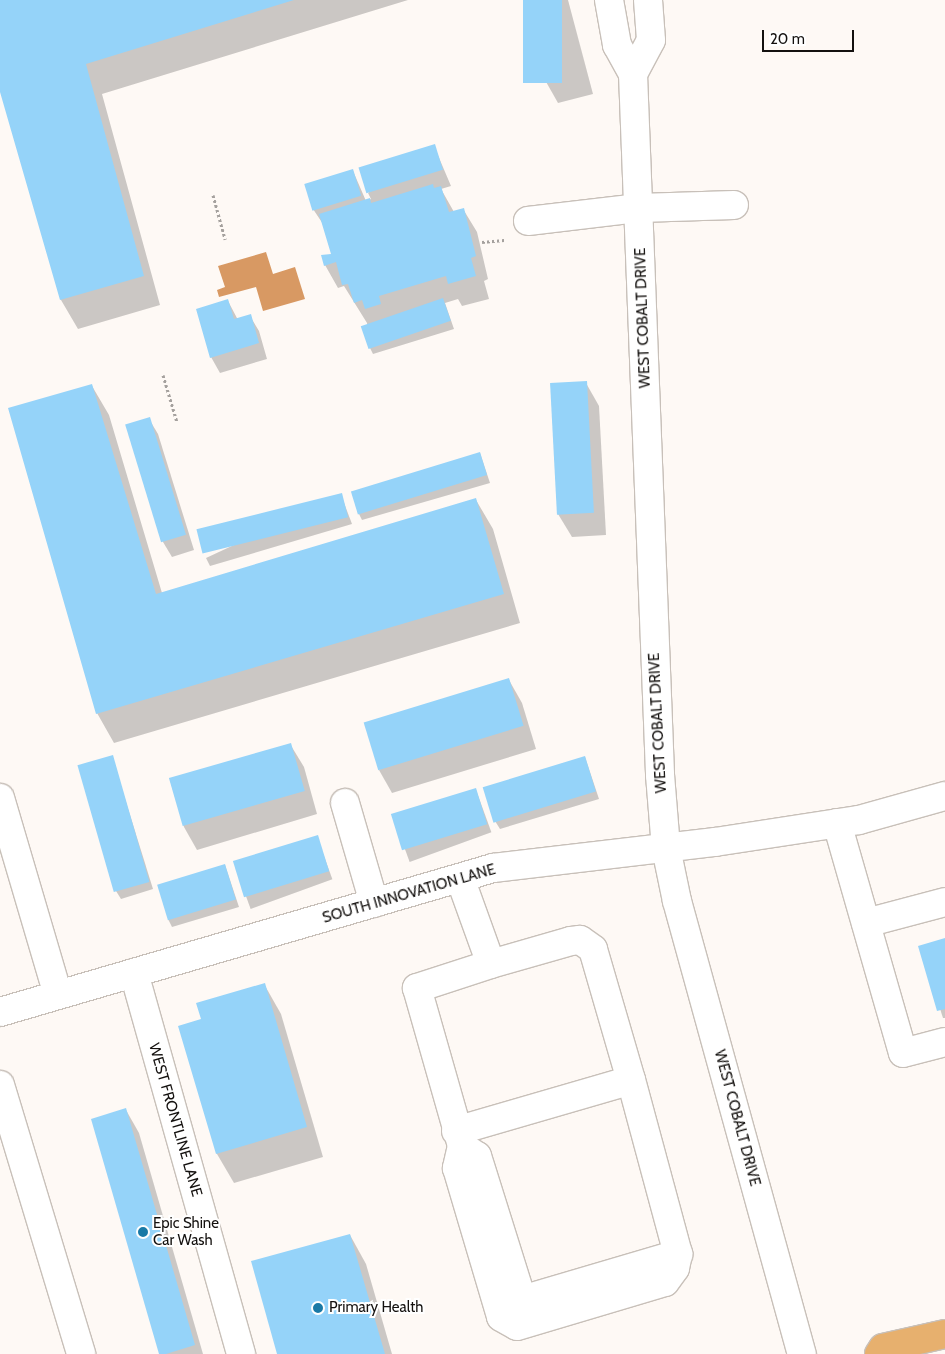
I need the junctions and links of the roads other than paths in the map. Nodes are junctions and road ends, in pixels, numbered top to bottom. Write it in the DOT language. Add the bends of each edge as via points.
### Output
graph roads {
  1 [pos="608,0"];
  2 [pos="648,0"];
  3 [pos="633,74"];
  4 [pos="734,205"];
  5 [pos="639,208"];
  6 [pos="528,221"];
  7 [pos="945,796"];
  8 [pos="0,798"];
  9 [pos="345,803"];
  10 [pos="837,823"];
  11 [pos="666,848"];
  12 [pos="460,878"];
  13 [pos="374,903"];
  14 [pos="944,906"];
  15 [pos="866,923"];
  16 [pos="491,964"];
  17 [pos="134,973"];
  18 [pos="58,995"];
  19 [pos="0,1012"];
  20 [pos="945,1042"];
  21 [pos="631,1080"];
  22 [pos="0,1085"];
  23 [pos="459,1138"];
  24 [pos="945,1334"];
  25 [pos="81,1354"];
  26 [pos="241,1354"];
  27 [pos="802,1354"];
  28 [pos="879,1354"];
  1 -- 3 [label="street, WEST COBALT DRIVE" via="618,45"];
  2 -- 3 [label="street" via="651,40"];
  3 -- 5 [label="street, WEST COBALT DRIVE"];
  4 -- 5 [label="street"];
  5 -- 6 [label="street"];
  5 -- 11 [label="street, WEST COBALT DRIVE" via="660,775"];
  7 -- 10 [label="street, SOUTH INNOVATION LANE"];
  8 -- 18 [label="street"];
  9 -- 13 [label="street"];
  10 -- 11 [label="street, SOUTH INNOVATION LANE"];
  10 -- 15 [label="street"];
  11 -- 12 [label="street, SOUTH INNOVATION LANE" via="492,868"];
  11 -- 27 [label="street, WEST COBALT DRIVE" via="677,901"];
  12 -- 13 [label="street, SOUTH INNOVATION LANE"];
  12 -- 16 [label="street"];
  13 -- 17 [label="street, SOUTH INNOVATION LANE"];
  14 -- 15 [label="street"];
  15 -- 20 [label="street" via="903,1053"];
  16 -- 21 [label="street" via="571,941 580,940 593,949"];
  16 -- 23 [label="street" via="417,988"];
  17 -- 18 [label="street, SOUTH INNOVATION LANE"];
  17 -- 26 [label="street, WEST FRONTLINE LANE"];
  18 -- 19 [label="street, SOUTH INNOVATION LANE"];
  21 -- 23 [label="street"];
  21 -- 23 [label="street" via="678,1254 675,1268 666,1282 529,1324 517,1326 515,1310 501,1317 477,1156"];
  22 -- 25 [label="street"];
  24 -- 28 [label="main road" via="884,1348"];
}
